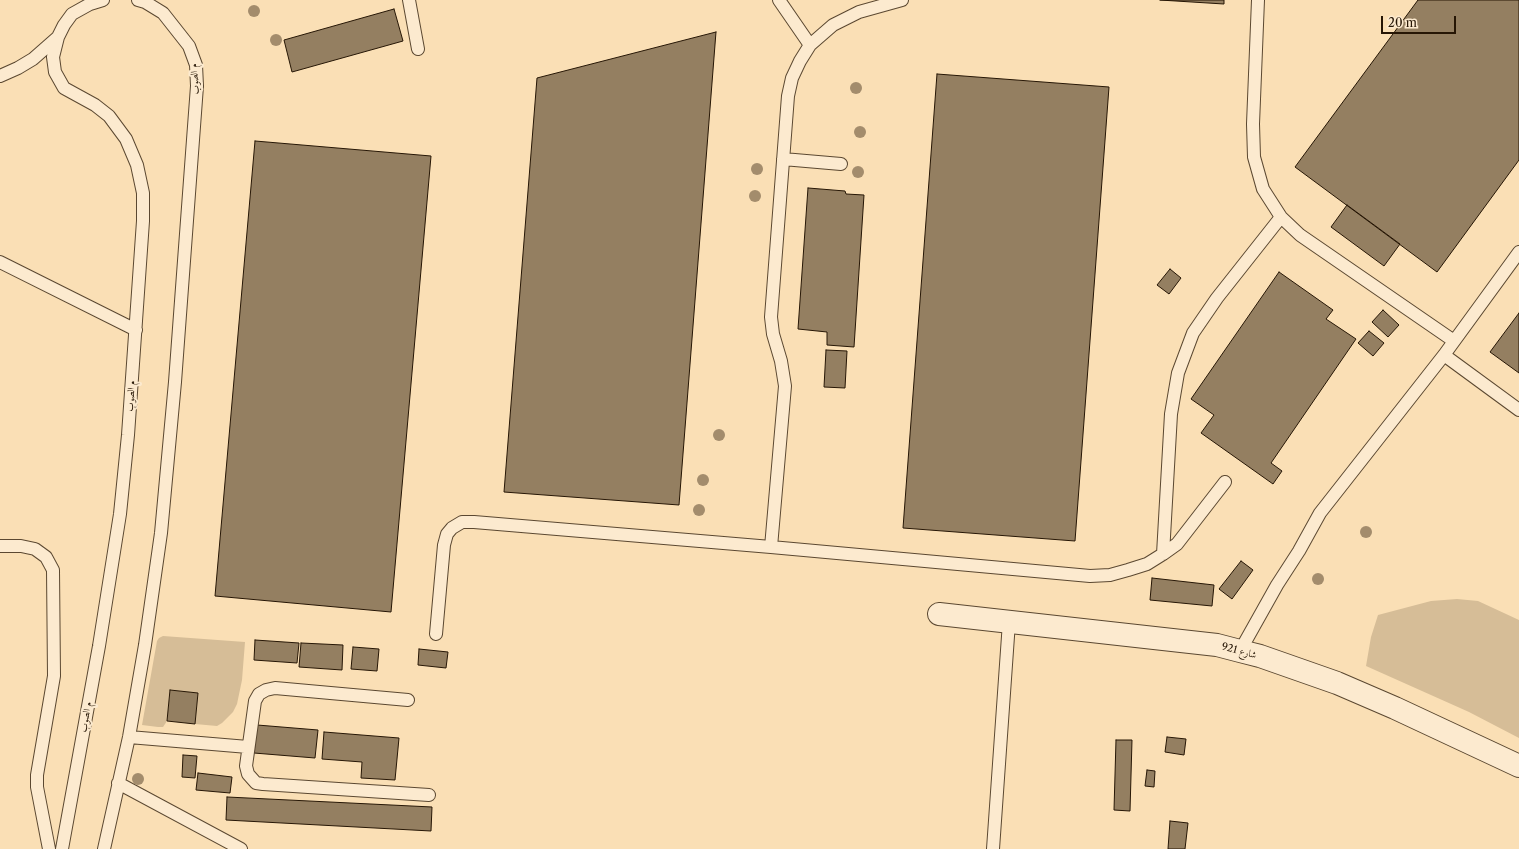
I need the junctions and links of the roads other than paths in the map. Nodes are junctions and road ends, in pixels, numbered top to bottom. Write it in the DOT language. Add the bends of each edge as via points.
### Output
graph roads {
  1 [pos="103,0"];
  2 [pos="138,0"];
  3 [pos="409,0"];
  4 [pos="779,0"];
  5 [pos="902,0"];
  6 [pos="1258,0"];
  7 [pos="58,37"];
  8 [pos="810,45"];
  9 [pos="418,49"];
  10 [pos="0,76"];
  11 [pos="783,159"];
  12 [pos="841,164"];
  13 [pos="1281,217"];
  14 [pos="1519,252"];
  15 [pos="0,262"];
  16 [pos="136,330"];
  17 [pos="1454,341"];
  18 [pos="1444,355"];
  19 [pos="1519,410"];
  20 [pos="1225,482"];
  21 [pos="0,546"];
  22 [pos="771,547"];
  23 [pos="1164,554"];
  24 [pos="938,614"];
  25 [pos="1009,622"];
  26 [pos="436,634"];
  27 [pos="1240,651"];
  28 [pos="408,700"];
  29 [pos="129,737"];
  30 [pos="248,747"];
  31 [pos="1519,766"];
  32 [pos="118,783"];
  33 [pos="429,795"];
  34 [pos="49,849"];
  35 [pos="62,849"];
  36 [pos="104,849"];
  37 [pos="241,849"];
  38 [pos="993,849"];
  1 -- 7 [label="lane, م الصوب" via="72,14"];
  2 -- 29 [label="lane, م الصوب" via="163,13 189,46 196,65 197,86 161,533"];
  3 -- 9 [label="lane"];
  4 -- 8 [label="lane"];
  5 -- 8 [label="lane" via="859,12 832,25"];
  6 -- 13 [label="lane" via="1254,158 1263,189"];
  7 -- 10 [label="lane" via="33,59"];
  7 -- 16 [label="lane, م الصوب" via="53,57 55,72 64,88 96,105 109,116 126,139 137,165 143,193 143,221"];
  8 -- 11 [label="lane" via="792,78 789,90"];
  11 -- 12 [label="lane"];
  11 -- 22 [label="lane" via="771,317 785,386"];
  13 -- 17 [label="lane" via="1300,235"];
  13 -- 23 [label="lane" via="1217,298 1193,333 1178,373 1171,414"];
  14 -- 17 [label="lane"];
  15 -- 16 [label="lane"];
  16 -- 35 [label="lane, م الصوب" via="120,514 100,646"];
  17 -- 18 [label="lane"];
  18 -- 19 [label="lane"];
  18 -- 27 [label="lane" via="1320,513"];
  20 -- 23 [label="lane" via="1177,544"];
  21 -- 34 [label="lane" via="35,549 46,557 53,570 54,676 37,775"];
  22 -- 23 [label="lane" via="1090,576 1128,570 1147,564"];
  22 -- 26 [label="lane" via="462,522 447,534 444,545"];
  24 -- 25 [label="street, شارع 921"];
  25 -- 27 [label="street, شارع 921" via="1217,645"];
  25 -- 38 [label="lane"];
  27 -- 31 [label="street, شارع 921" via="1337,683"];
  28 -- 30 [label="lane" via="275,688 266,690 255,700"];
  29 -- 30 [label="lane"];
  29 -- 32 [label="lane, م الصوب"];
  30 -- 33 [label="lane" via="248,774 256,782 263,784"];
  32 -- 36 [label="lane, م الصوب"];
  32 -- 37 [label="lane"];
}
